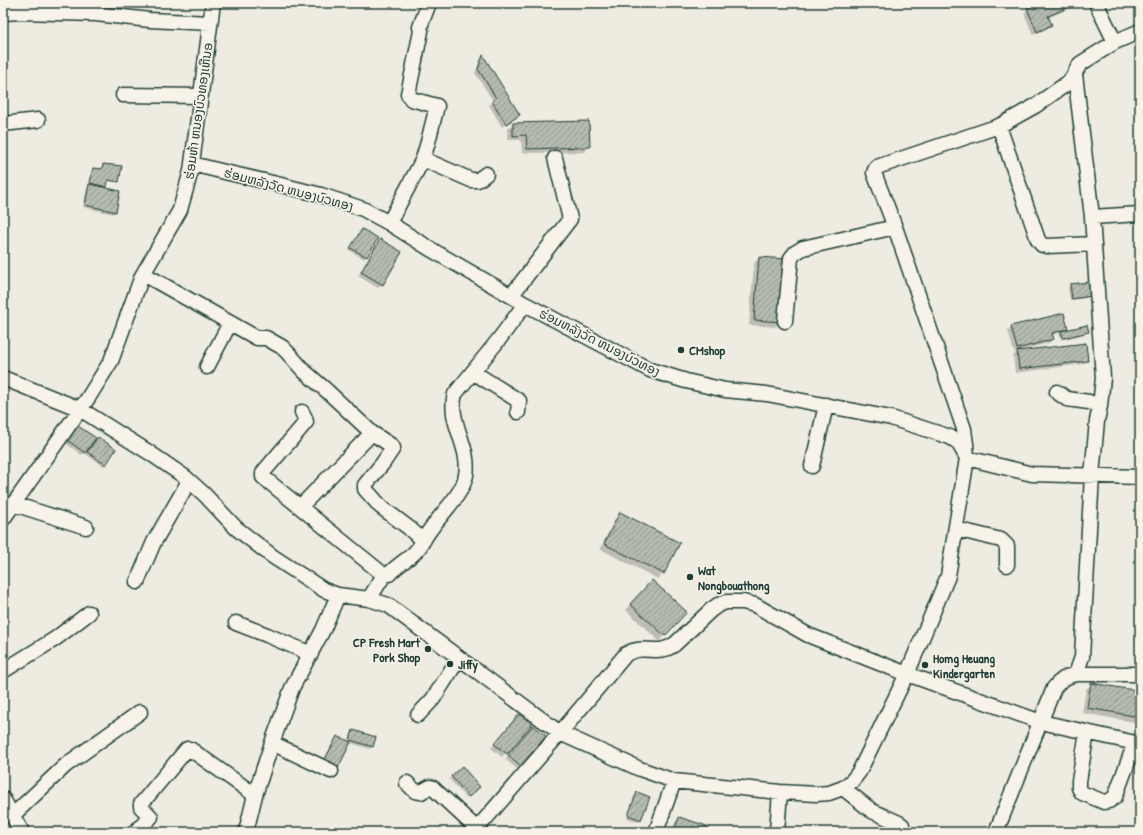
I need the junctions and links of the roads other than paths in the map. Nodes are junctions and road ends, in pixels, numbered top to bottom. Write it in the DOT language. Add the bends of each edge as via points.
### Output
graph roads {
  1 [pos="213,3"];
  2 [pos="429,3"];
  3 [pos="1096,3"];
  4 [pos="3,13"];
  5 [pos="210,23"];
  6 [pos="1140,31"];
  7 [pos="1115,42"];
  8 [pos="1075,74"];
  9 [pos="123,95"];
  10 [pos="201,96"];
  11 [pos="38,120"];
  12 [pos="3,124"];
  13 [pos="999,126"];
  14 [pos="555,158"];
  15 [pos="423,159"];
  16 [pos="192,164"];
  17 [pos="486,174"];
  18 [pos="1140,214"];
  19 [pos="1092,217"];
  20 [pos="389,224"];
  21 [pos="894,227"];
  22 [pos="1094,244"];
  23 [pos="142,276"];
  24 [pos="512,296"];
  25 [pos="525,304"];
  26 [pos="785,321"];
  27 [pos="230,323"];
  28 [pos="207,367"];
  29 [pos="473,372"];
  30 [pos="3,378"];
  31 [pos="1056,392"];
  32 [pos="826,405"];
  33 [pos="1100,406"];
  34 [pos="80,409"];
  35 [pos="302,412"];
  36 [pos="518,412"];
  37 [pos="372,433"];
  38 [pos="967,458"];
  39 [pos="812,466"];
  40 [pos="1092,475"];
  41 [pos="1140,477"];
  42 [pos="189,481"];
  43 [pos="14,504"];
  44 [pos="300,507"];
  45 [pos="3,519"];
  46 [pos="86,527"];
  47 [pos="956,529"];
  48 [pos="423,541"];
  49 [pos="1007,565"];
  50 [pos="384,576"];
  51 [pos="136,582"];
  52 [pos="338,595"];
  53 [pos="369,599"];
  54 [pos="89,613"];
  55 [pos="236,623"];
  56 [pos="311,654"];
  57 [pos="459,658"];
  58 [pos="3,671"];
  59 [pos="907,674"];
  60 [pos="1076,674"];
  61 [pos="1140,674"];
  62 [pos="140,712"];
  63 [pos="418,716"];
  64 [pos="1040,722"];
  65 [pos="1087,732"];
  66 [pos="560,733"];
  67 [pos="272,743"];
  68 [pos="1138,743"];
  69 [pos="331,771"];
  70 [pos="674,781"];
  71 [pos="407,783"];
  72 [pos="842,788"];
  73 [pos="780,792"];
  74 [pos="255,795"];
  75 [pos="3,800"];
  76 [pos="13,815"];
  77 [pos="1002,828"];
  78 [pos="476,830"];
  79 [pos="22,832"];
  80 [pos="135,832"];
  81 [pos="246,832"];
  82 [pos="656,832"];
  83 [pos="777,832"];
  84 [pos="902,832"];
  1 -- 5 [label="street, ຮ່ອມຫ້າ ຫນອງບົວທອງເຫືນອ"];
  2 -- 15 [label="street" via="420,27 408,94 411,99 437,106"];
  3 -- 7 [label="street"];
  4 -- 5 [label="street" via="96,14"];
  5 -- 10 [label="street, ຮ່ອມຫ້າ ຫນອງບົວທອງເຫືນອ"];
  6 -- 7 [label="street"];
  7 -- 8 [label="street" via="1080,64"];
  8 -- 13 [label="street" via="1069,82 1035,106"];
  8 -- 19 [label="street"];
  9 -- 10 [label="street"];
  10 -- 16 [label="street, ຮ່ອມຫ້າ ຫນອງບົວທອງເຫືນອ"];
  11 -- 12 [label="street"];
  13 -- 21 [label="street" via="877,167 874,173"];
  13 -- 22 [label="street" via="1038,240 1042,245"];
  14 -- 24 [label="street" via="570,219"];
  15 -- 17 [label="street" via="471,180 478,180"];
  15 -- 20 [label="street"];
  16 -- 20 [label="street, ຮ່ອມຫລັງວັດ ຫນອງບົວທອງ" via="322,195 362,209"];
  16 -- 23 [label="street, ຮ່ອມຫ້າ ຫນອງບົວທອງເຫືນອ" via="180,210"];
  18 -- 19 [label="street"];
  19 -- 22 [label="street"];
  20 -- 24 [label="street, ຮ່ອມຫລັງວັດ ຫນອງບົວທອງ"];
  21 -- 26 [label="street" via="803,248 795,253 791,258"];
  21 -- 38 [label="street" via="964,430"];
  22 -- 33 [label="street" via="1103,378"];
  23 -- 27 [label="street" via="149,277"];
  23 -- 34 [label="street, ຮ່ອມຫ້າ ຫນອງບົວທອງເຫືນອ" via="112,361"];
  24 -- 25 [label="street, ຮ່ອມຫລັງວັດ ຫນອງບົວທອງ"];
  25 -- 29 [label="street"];
  25 -- 32 [label="street, ຮ່ອມຫລັງວັດ ຫນອງບົວທອງ" via="650,370 725,390 767,394"];
  27 -- 28 [label="street"];
  27 -- 37 [label="street" via="257,338 266,338 282,347 304,372"];
  29 -- 36 [label="street" via="519,401"];
  29 -- 48 [label="street" via="455,394 454,402 454,416 466,454 466,475 459,492"];
  30 -- 34 [label="street"];
  31 -- 33 [label="street" via="1067,399"];
  32 -- 38 [label="street, ຮ່ອມຫລັງວັດ ຫນອງບົວທອງ" via="891,418 950,437 958,442"];
  32 -- 39 [label="street"];
  33 -- 40 [label="street"];
  34 -- 42 [label="street"];
  34 -- 43 [label="street, ຮ່ອມຫ້າ ຫນອງບົວທອງເຫືນອ"];
  35 -- 44 [label="street" via="306,422 263,473 263,477"];
  37 -- 44 [label="street"];
  37 -- 48 [label="street" via="393,448 365,485 365,489 381,507"];
  38 -- 40 [label="street" via="1032,474"];
  38 -- 47 [label="street"];
  40 -- 41 [label="street"];
  40 -- 60 [label="street" via="1082,657"];
  42 -- 51 [label="street" via="154,542"];
  42 -- 52 [label="street" via="236,528 272,556 324,590"];
  43 -- 45 [label="street, ຮ່ອມຫ້າ ຫນອງບົວທອງເຫືນອ"];
  43 -- 46 [label="street"];
  44 -- 50 [label="street"];
  47 -- 49 [label="street" via="1001,540 1007,546"];
  47 -- 59 [label="street" via="948,576"];
  48 -- 50 [label="street" via="416,552"];
  50 -- 53 [label="street"];
  52 -- 53 [label="street"];
  52 -- 56 [label="street"];
  53 -- 57 [label="street" via="388,605"];
  54 -- 58 [label="street" via="55,639"];
  55 -- 56 [label="street"];
  56 -- 67 [label="street" via="292,688"];
  57 -- 63 [label="street" via="433,699"];
  57 -- 66 [label="street"];
  59 -- 64 [label="street"];
  59 -- 66 [label="street" via="808,635 755,605 726,602 710,610 669,649 640,649 626,654"];
  59 -- 72 [label="street" via="859,772"];
  60 -- 61 [label="street"];
  60 -- 64 [label="street" via="1059,680"];
  62 -- 76 [label="street" via="66,765"];
  64 -- 65 [label="street"];
  64 -- 77 [label="street"];
  65 -- 68 [label="street"];
  65 -- 68 [label="street" via="1079,788 1082,793 1104,802 1115,797"];
  66 -- 70 [label="street" via="640,769"];
  66 -- 78 [label="street"];
  67 -- 69 [label="street"];
  67 -- 74 [label="street"];
  70 -- 73 [label="street"];
  70 -- 82 [label="street"];
  71 -- 78 [label="street" via="415,791 422,792 433,788"];
  72 -- 73 [label="street" via="816,794"];
  72 -- 84 [label="street" via="872,811 902,825"];
  73 -- 83 [label="street"];
  74 -- 80 [label="street" via="187,749 141,804 151,817"];
  74 -- 81 [label="street"];
  75 -- 76 [label="street"];
  76 -- 79 [label="street"];
}
